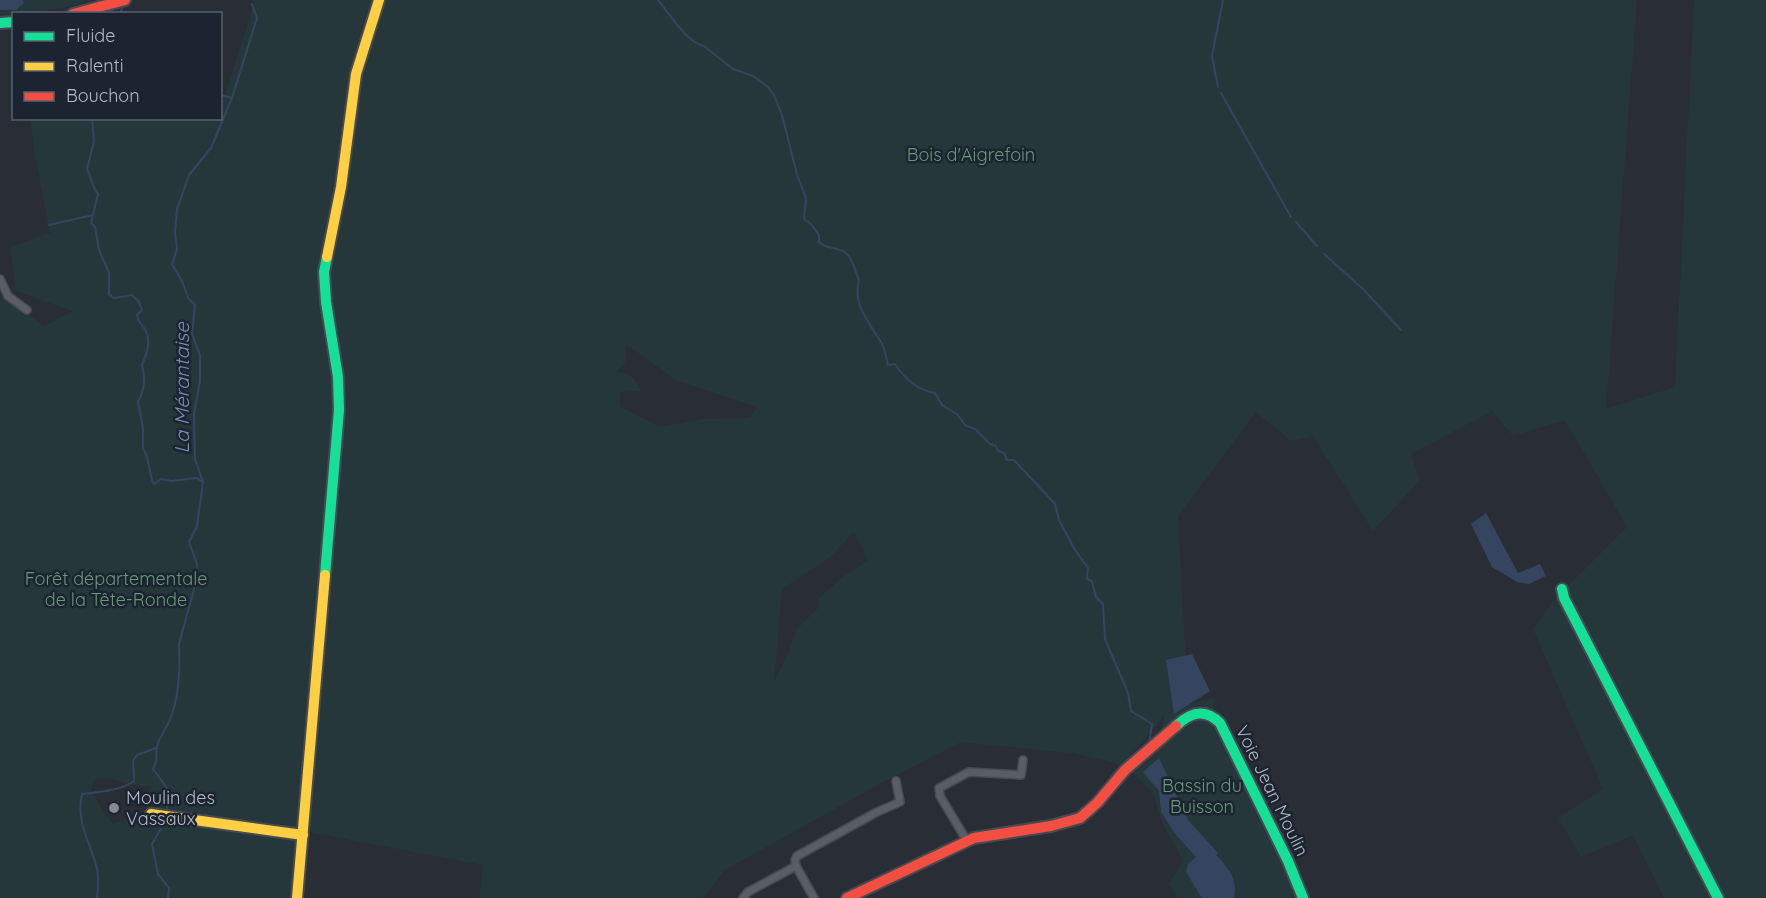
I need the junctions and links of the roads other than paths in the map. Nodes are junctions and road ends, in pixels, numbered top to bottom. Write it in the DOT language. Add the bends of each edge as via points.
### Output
graph roads {
  1 [pos="379,0"];
  2 [pos="120,2"];
  3 [pos="81,12"];
  4 [pos="0,279"];
  5 [pos="27,310"];
  6 [pos="1562,589"];
  7 [pos="1023,760"];
  8 [pos="896,781"];
  9 [pos="151,814"];
  10 [pos="302,837"];
  11 [pos="967,841"];
  12 [pos="796,866"];
  13 [pos="297,898"];
  14 [pos="743,898"];
  15 [pos="814,898"];
  16 [pos="847,898"];
  17 [pos="1303,898"];
  18 [pos="1718,898"];
  1 -- 10 [label="street" via="356,74 324,272 339,410"];
  2 -- 3 [label="street"];
  4 -- 5 [label="street" via="8,296"];
  6 -- 18 [label="street"];
  7 -- 11 [label="street" via="1021,776 969,772 939,788"];
  8 -- 12 [label="street" via="900,802 798,856"];
  9 -- 10 [label="street"];
  10 -- 13 [label="street"];
  11 -- 16 [label="street"];
  11 -- 17 [label="street, Voie Jean Moulin" via="1080,818 1138,758 1197,712 1211,715 1220,723"];
  12 -- 14 [label="street"];
  12 -- 15 [label="street"];
}
